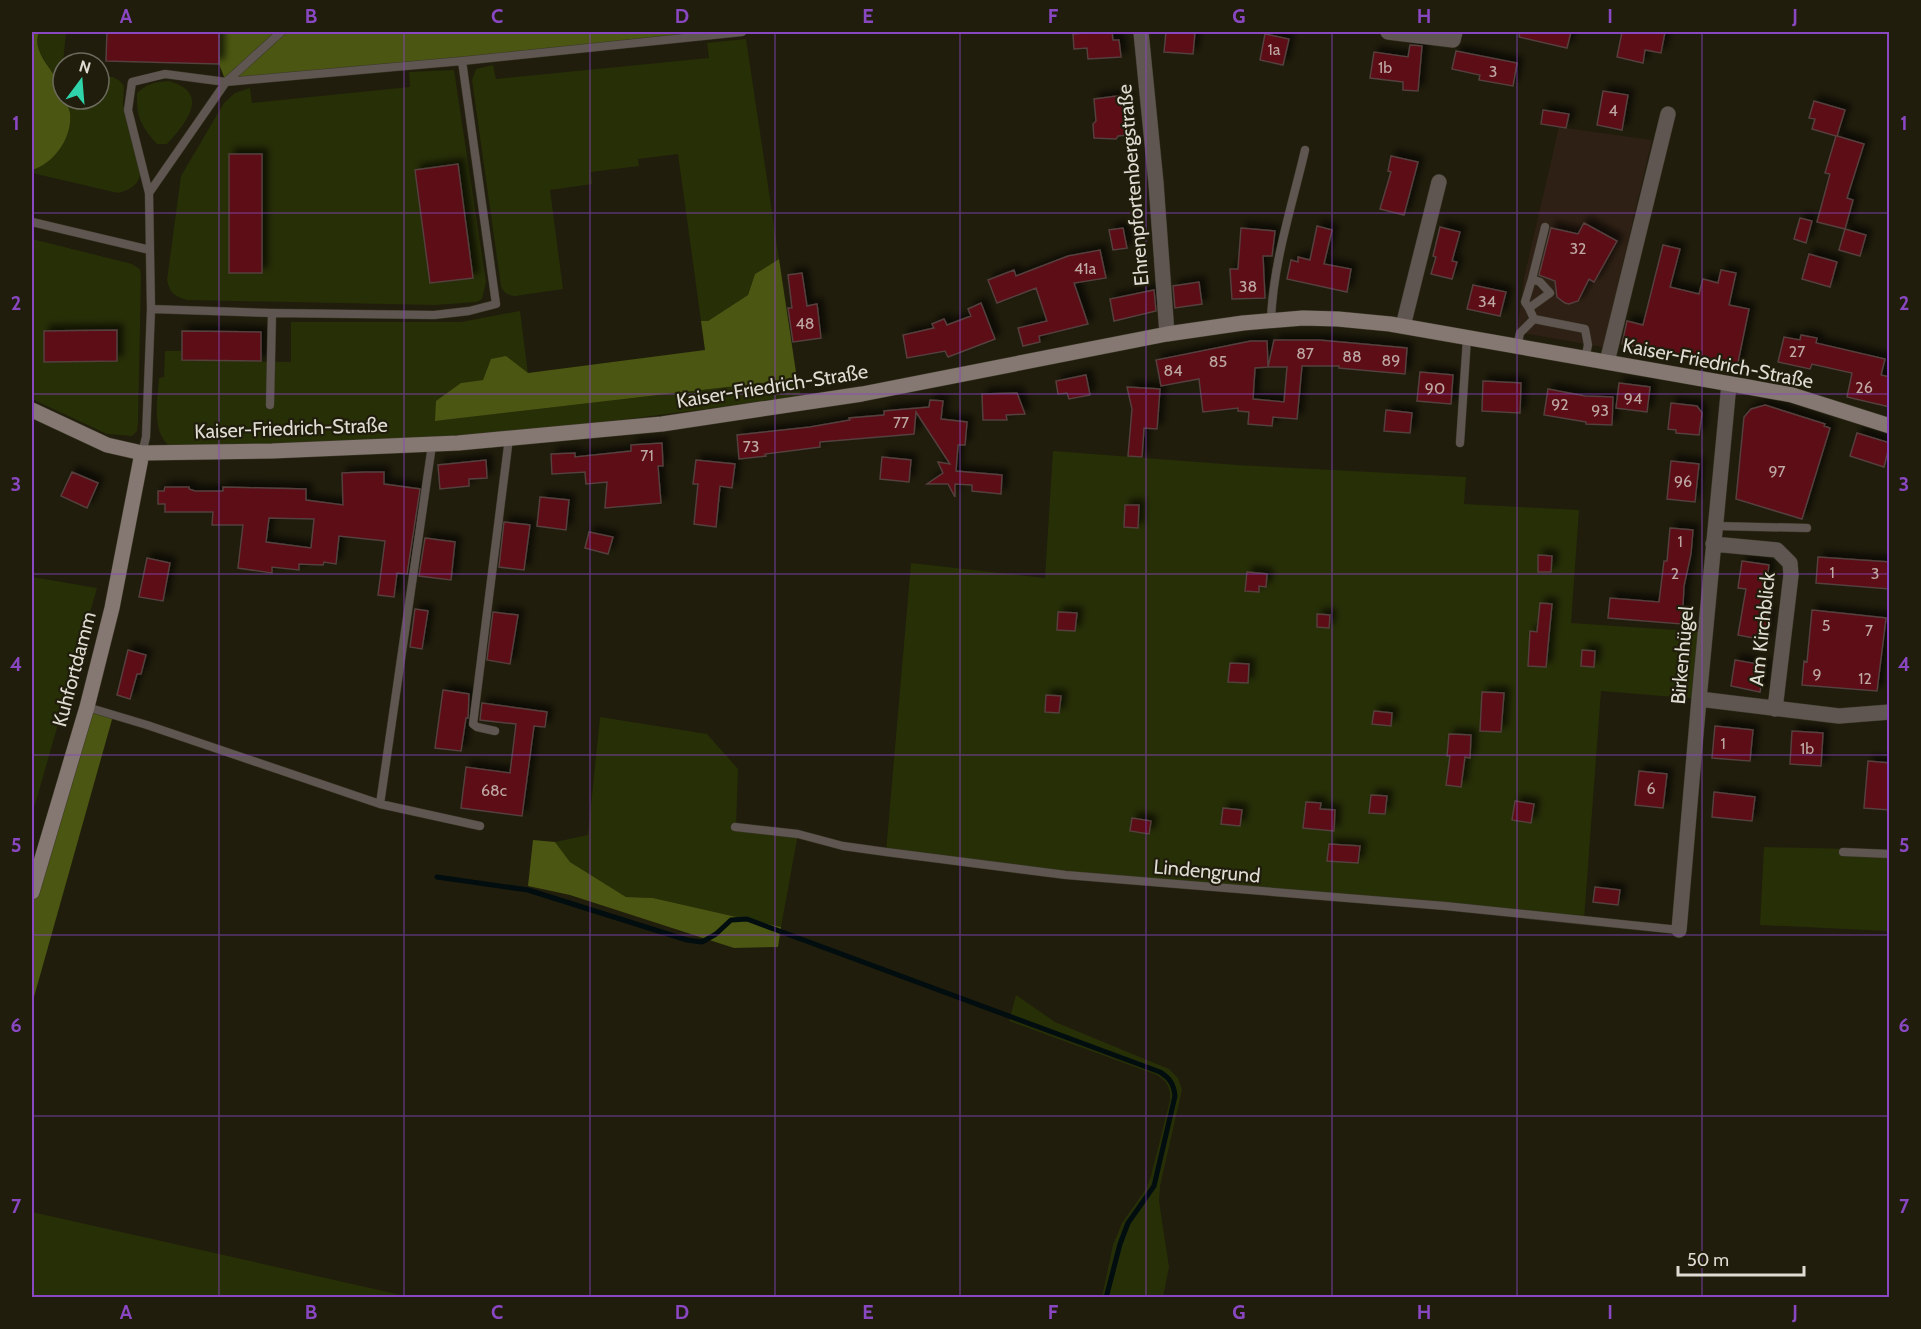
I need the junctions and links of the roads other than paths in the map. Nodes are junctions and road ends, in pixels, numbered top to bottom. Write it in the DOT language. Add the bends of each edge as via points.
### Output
graph roads {
  1 [pos="281,32"];
  2 [pos="742,32"];
  3 [pos="1141,32"];
  4 [pos="1388,32"];
  5 [pos="1454,36"];
  6 [pos="462,61"];
  7 [pos="226,82"];
  8 [pos="1668,114"];
  9 [pos="1305,150"];
  10 [pos="1439,182"];
  11 [pos="149,193"];
  12 [pos="32,222"];
  13 [pos="1545,227"];
  14 [pos="150,250"];
  15 [pos="1532,279"];
  16 [pos="1529,308"];
  17 [pos="151,309"];
  18 [pos="272,314"];
  19 [pos="1534,319"];
  20 [pos="1271,320"];
  21 [pos="1403,326"];
  22 [pos="1167,334"];
  23 [pos="1467,338"];
  24 [pos="1517,347"];
  25 [pos="1585,359"];
  26 [pos="1607,362"];
  27 [pos="1729,384"];
  28 [pos="270,405"];
  29 [pos="32,410"];
  30 [pos="1890,426"];
  31 [pos="509,438"];
  32 [pos="1460,442"];
  33 [pos="432,445"];
  34 [pos="142,453"];
  35 [pos="1716,526"];
  36 [pos="1807,528"];
  37 [pos="1713,544"];
  38 [pos="1699,699"];
  39 [pos="87,707"];
  40 [pos="1775,709"];
  41 [pos="1890,712"];
  42 [pos="495,730"];
  43 [pos="380,804"];
  44 [pos="480,826"];
  45 [pos="735,827"];
  46 [pos="1843,852"];
  47 [pos="1890,854"];
  48 [pos="32,892"];
  49 [pos="1679,930"];
  1 -- 7 [label="lane"];
  2 -- 6 [label="lane"];
  3 -- 22 [label="street, Ehrenpfortenbergstraße"];
  4 -- 5 [label="street"];
  6 -- 7 [label="lane"];
  6 -- 18 [label="lane" via="496,304 434,315"];
  7 -- 11 [label="lane"];
  7 -- 11 [label="lane" via="165,74 132,82 128,110"];
  8 -- 26 [label="street, Kaiser-Friedrich-Straße"];
  9 -- 20 [label="lane" via="1280,256"];
  10 -- 21 [label="street"];
  11 -- 14 [label="lane"];
  12 -- 14 [label="lane"];
  13 -- 15 [label="lane"];
  14 -- 17 [label="lane"];
  15 -- 16 [label="lane" via="1526,302"];
  15 -- 16 [label="lane" via="1550,293"];
  16 -- 19 [label="lane"];
  17 -- 18 [label="lane"];
  17 -- 34 [label="lane"];
  18 -- 28 [label="lane"];
  19 -- 24 [label="lane" via="1520,333"];
  19 -- 25 [label="lane" via="1585,329"];
  20 -- 21 [label="street, Kaiser-Friedrich-Straße" via="1338,319"];
  20 -- 22 [label="street, Kaiser-Friedrich-Straße"];
  21 -- 23 [label="street, Kaiser-Friedrich-Straße"];
  22 -- 31 [label="street, Kaiser-Friedrich-Straße" via="862,394 662,424"];
  23 -- 24 [label="street, Kaiser-Friedrich-Straße"];
  23 -- 32 [label="lane"];
  24 -- 25 [label="street, Kaiser-Friedrich-Straße"];
  25 -- 26 [label="street, Kaiser-Friedrich-Straße"];
  26 -- 27 [label="street, Kaiser-Friedrich-Straße"];
  27 -- 30 [label="street, Kaiser-Friedrich-Straße" via="1792,395"];
  27 -- 35 [label="street, Birkenhügel"];
  29 -- 34 [label="street, Kaiser-Friedrich-Straße" via="107,445"];
  31 -- 33 [label="street, Kaiser-Friedrich-Straße"];
  31 -- 42 [label="lane" via="473,723"];
  33 -- 34 [label="street, Kaiser-Friedrich-Straße"];
  33 -- 43 [label="lane"];
  34 -- 39 [label="street, Kuhfortdamm" via="112,608"];
  35 -- 36 [label="lane"];
  35 -- 37 [label="street, Birkenhügel"];
  37 -- 38 [label="street, Birkenhügel"];
  37 -- 40 [label="street, Am Kirchblick" via="1777,550 1790,563"];
  38 -- 40 [label="street"];
  38 -- 49 [label="street, Birkenhügel"];
  39 -- 43 [label="lane"];
  39 -- 48 [label="street, Kuhfortdamm"];
  40 -- 41 [label="street" via="1839,716"];
  43 -- 44 [label="lane"];
  45 -- 49 [label="lane, Lindengrund" via="798,834 843,846 1066,875 1469,908"];
  46 -- 47 [label="lane"];
}
